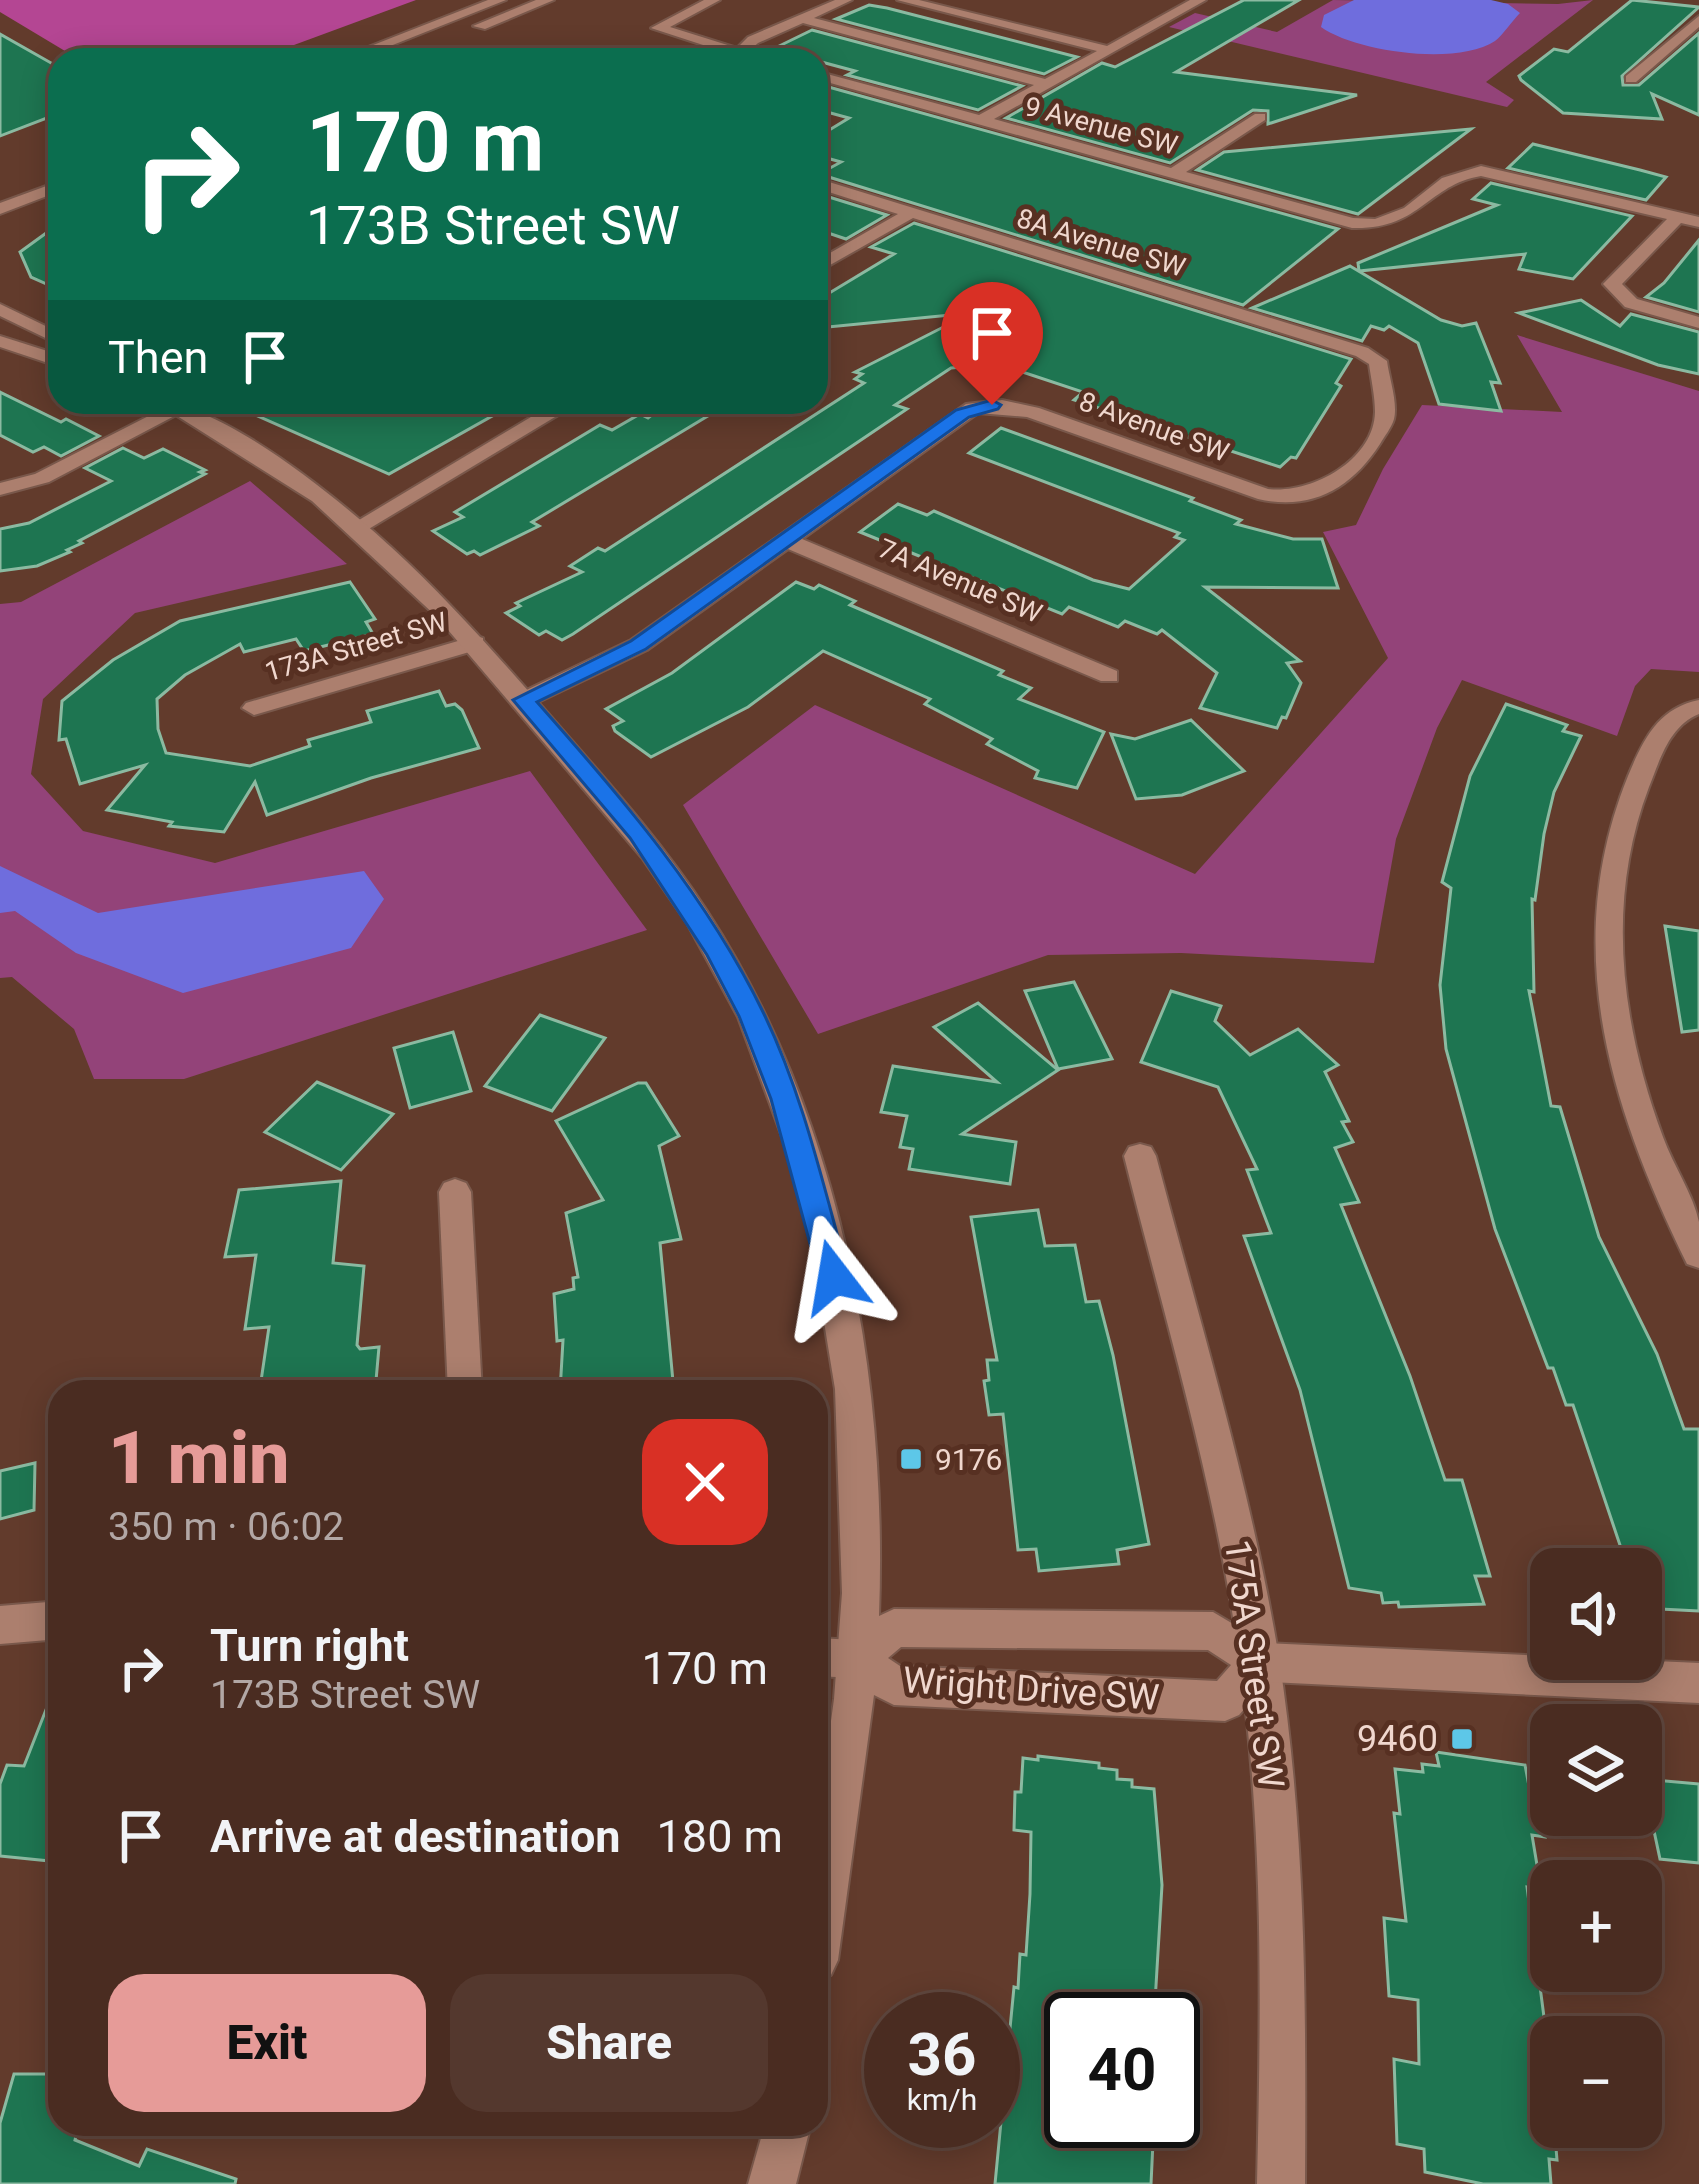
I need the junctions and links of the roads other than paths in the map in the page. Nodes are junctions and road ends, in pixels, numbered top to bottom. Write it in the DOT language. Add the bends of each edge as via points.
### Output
graph roads {
  1 [pos="500,0"];
  2 [pos="548,0"];
  3 [pos="714,0"];
  4 [pos="846,0"];
  5 [pos="903,0"];
  6 [pos="1200,0"];
  7 [pos="801,19"];
  8 [pos="1699,20"];
  9 [pos="374,48"];
  10 [pos="422,48"];
  11 [pos="731,48"];
  12 [pos="745,48"];
  13 [pos="1108,50"];
  14 [pos="828,78"];
  15 [pos="1630,80"];
  16 [pos="1046,84"];
  17 [pos="1259,117"];
  18 [pos="980,121"];
  19 [pos="48,172"];
  20 [pos="1173,174"];
  21 [pos="828,187"];
  22 [pos="0,190"];
  23 [pos="48,191"];
  24 [pos="0,209"];
  25 [pos="912,212"];
  26 [pos="1678,217"];
  27 [pos="1699,222"];
  28 [pos="828,261"];
  29 [pos="0,309"];
  30 [pos="1699,323"];
  31 [pos="48,334"];
  32 [pos="0,340"];
  33 [pos="48,357"];
  34 [pos="160,414"];
  35 [pos="195,414"];
  36 [pos="549,414"];
  37 [pos="0,489"];
  38 [pos="1298,500"];
  39 [pos="360,526"];
  40 [pos="787,541"];
  41 [pos="476,643"];
  42 [pos="1109,676"];
  43 [pos="524,700"];
  44 [pos="1699,707"];
  45 [pos="254,708"];
  46 [pos="1140,1156"];
  47 [pos="455,1192"];
  48 [pos="1699,1254"];
  49 [pos="465,1380"];
  50 [pos="48,1621"];
  51 [pos="0,1625"];
  52 [pos="836,1658"];
  53 [pos="1260,1662"];
  54 [pos="1699,1683"];
  55 [pos="828,1779"];
  56 [pos="785,2136"];
  57 [pos="772,2184"];
  58 [pos="1280,2184"];
  1 -- 9 [label="street"];
  2 -- 10 [label="street"];
  3 -- 11 [label="street" via="658,28"];
  4 -- 7 [label="street"];
  5 -- 13 [label="street"];
  6 -- 13 [label="street"];
  7 -- 12 [label="street"];
  7 -- 16 [label="street"];
  8 -- 15 [label="street"];
  13 -- 16 [label="street"];
  14 -- 18 [label="street, 9 Avenue SW"];
  16 -- 18 [label="street"];
  17 -- 20 [label="street"];
  18 -- 20 [label="street, 9 Avenue SW"];
  19 -- 22 [label="street"];
  20 -- 26 [label="street, 9 Avenue SW" via="1373,225 1402,218 1456,177 1481,171"];
  21 -- 25 [label="street, 8A Avenue SW"];
  23 -- 24 [label="street"];
  25 -- 28 [label="street"];
  25 -- 38 [label="street, 8A Avenue SW" via="1370,355 1380,368 1385,418 1330,489"];
  26 -- 27 [label="street"];
  26 -- 30 [label="street" via="1612,284 1619,297"];
  29 -- 31 [label="street"];
  32 -- 33 [label="street"];
  34 -- 37 [label="street" via="42,478"];
  35 -- 39 [label="street"];
  36 -- 39 [label="street"];
  38 -- 40 [label="street, 8 Avenue SW" via="992,405 963,413"];
  39 -- 41 [label="street"];
  40 -- 42 [label="street, 7A Avenue SW"];
  40 -- 43 [label="street" via="639,645"];
  41 -- 43 [label="street"];
  41 -- 45 [label="street, 173A Street SW"];
  43 -- 52 [label="street" via="675,882 752,1016 785,1099 834,1277 856,1432 862,1544"];
  44 -- 48 [label="street" via="1673,717 1639,778 1613,861 1609,915 1619,1043 1654,1163"];
  46 -- 53 [label="street, 175A Street SW" via="1195,1354"];
  47 -- 49 [label="street"];
  50 -- 51 [label="street"];
  52 -- 53 [label="street, Wright Drive SW" via="894,1628 1214,1630"];
  52 -- 53 [label="street, Wright Drive SW" via="894,1685 1225,1701"];
  52 -- 55 [label="street"];
  53 -- 54 [label="street, Wright Drive SW"];
  53 -- 58 [label="street, 175A Street SW" via="1284,1984"];
  56 -- 57 [label="street"];
}
